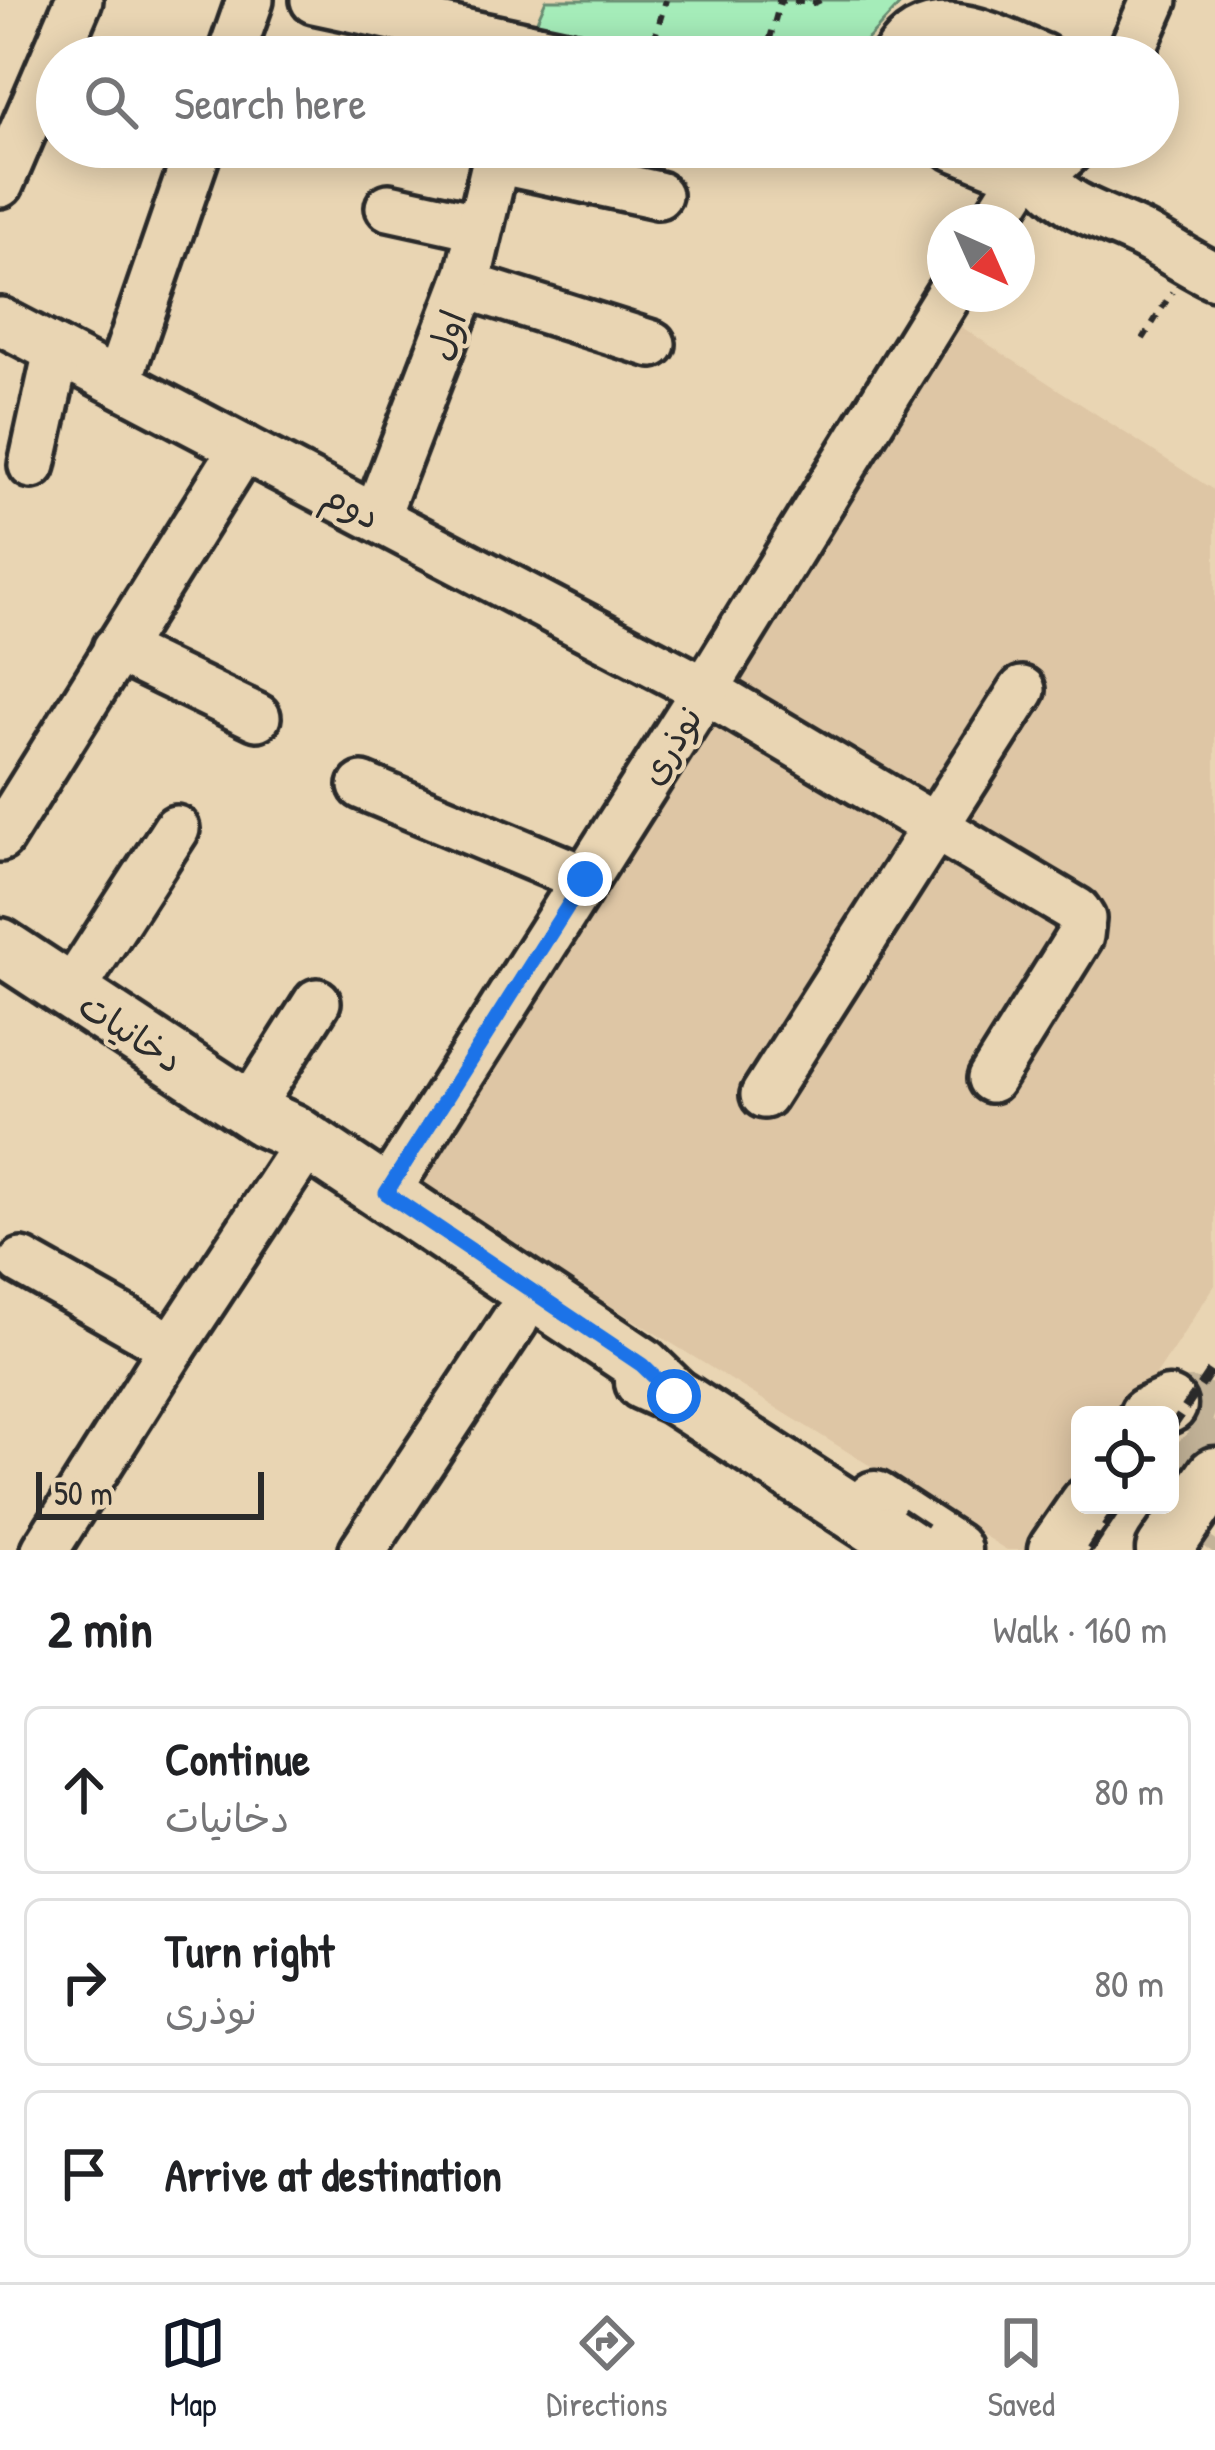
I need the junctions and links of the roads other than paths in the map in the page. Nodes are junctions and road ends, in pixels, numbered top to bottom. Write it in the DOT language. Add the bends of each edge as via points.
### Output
graph roads {
  1 [pos="79,0"];
  2 [pos="250,0"];
  3 [pos="314,0"];
  4 [pos="1154,0"];
  5 [pos="932,24"];
  6 [pos="63,36"];
  7 [pos="237,36"];
  8 [pos="461,36"];
  9 [pos="972,36"];
  10 [pos="1137,36"];
  11 [pos="36,98"];
  12 [pos="192,168"];
  13 [pos="494,168"];
  14 [pos="552,168"];
  15 [pos="1041,168"];
  16 [pos="1045,168"];
  17 [pos="1092,168"];
  18 [pos="1,178"];
  19 [pos="658,195"];
  20 [pos="1010,204"];
  21 [pos="389,207"];
  22 [pos="480,227"];
  23 [pos="1142,235"];
  24 [pos="1202,270"];
  25 [pos="465,285"];
  26 [pos="938,312"];
  27 [pos="0,321"];
  28 [pos="652,344"];
  29 [pos="57,351"];
  30 [pos="118,382"];
  31 [pos="243,448"];
  32 [pos="32,465"];
  33 [pos="376,517"];
  34 [pos="116,650"];
  35 [pos="705,690"];
  36 [pos="1022,690"];
  37 [pos="257,717"];
  38 [pos="362,786"];
  39 [pos="935,827"];
  40 [pos="176,829"];
  41 [pos="0,838"];
  42 [pos="585,879"];
  43 [pos="0,946"];
  44 [pos="70,992"];
  45 [pos="317,1002"];
  46 [pos="992,1079"];
  47 [pos="764,1095"];
  48 [pos="271,1127"];
  49 [pos="386,1193"];
  50 [pos="439,1237"];
  51 [pos="22,1262"];
  52 [pos="514,1320"];
  53 [pos="173,1347"];
  54 [pos="1215,1475"];
  55 [pos="1081,1514"];
  56 [pos="889,1545"];
  57 [pos="45,1550"];
  58 [pos="363,1550"];
  59 [pos="953,1550"];
  60 [pos="1056,1550"];
  61 [pos="1164,1550"];
  1 -- 6 [label="street"];
  2 -- 7 [label="street"];
  3 -- 8 [label="street"];
  4 -- 10 [label="street"];
  5 -- 9 [label="street"];
  11 -- 18 [label="street"];
  12 -- 30 [label="street"];
  13 -- 22 [label="street, اول"];
  14 -- 19 [label="street"];
  15 -- 20 [label="street"];
  16 -- 23 [label="street" via="1052,190"];
  17 -- 23 [label="street" via="1108,200"];
  21 -- 22 [label="street"];
  22 -- 25 [label="street, اول"];
  23 -- 24 [label="street"];
  25 -- 28 [label="street"];
  25 -- 33 [label="street, اول"];
  26 -- 35 [label="street, نوذری"];
  27 -- 29 [label="street, دوم"];
  29 -- 30 [label="street, دوم"];
  29 -- 32 [label="street"];
  30 -- 31 [label="street, دوم"];
  31 -- 33 [label="street, دوم"];
  31 -- 34 [label="street"];
  33 -- 35 [label="street, دوم"];
  34 -- 37 [label="street"];
  34 -- 41 [label="street"];
  35 -- 39 [label="street, دوم"];
  35 -- 42 [label="street, نوذری"];
  36 -- 39 [label="street"];
  38 -- 42 [label="street"];
  39 -- 46 [label="street, دوم" via="1082,919 1080,936"];
  39 -- 47 [label="street"];
  40 -- 44 [label="street"];
  42 -- 49 [label="street, نوذری"];
  43 -- 44 [label="main road, دخانیات"];
  44 -- 48 [label="main road, دخانیات"];
  45 -- 48 [label="street"];
  48 -- 49 [label="main road, دخانیات" via="291,1131"];
  48 -- 50 [label="main road, دخانیات"];
  48 -- 53 [label="street"];
  49 -- 50 [label="main road, دخانیات"];
  50 -- 52 [label="main road" via="473,1287"];
  50 -- 56 [label="main road, دخانیات" via="642,1365 674,1396"];
  50 -- 59 [label="main road" via="499,1253"];
  51 -- 53 [label="street"];
  52 -- 56 [label="main road"];
  52 -- 58 [label="street"];
  53 -- 57 [label="street"];
  54 -- 61 [label="main road"];
  55 -- 60 [label="main road"];
}
